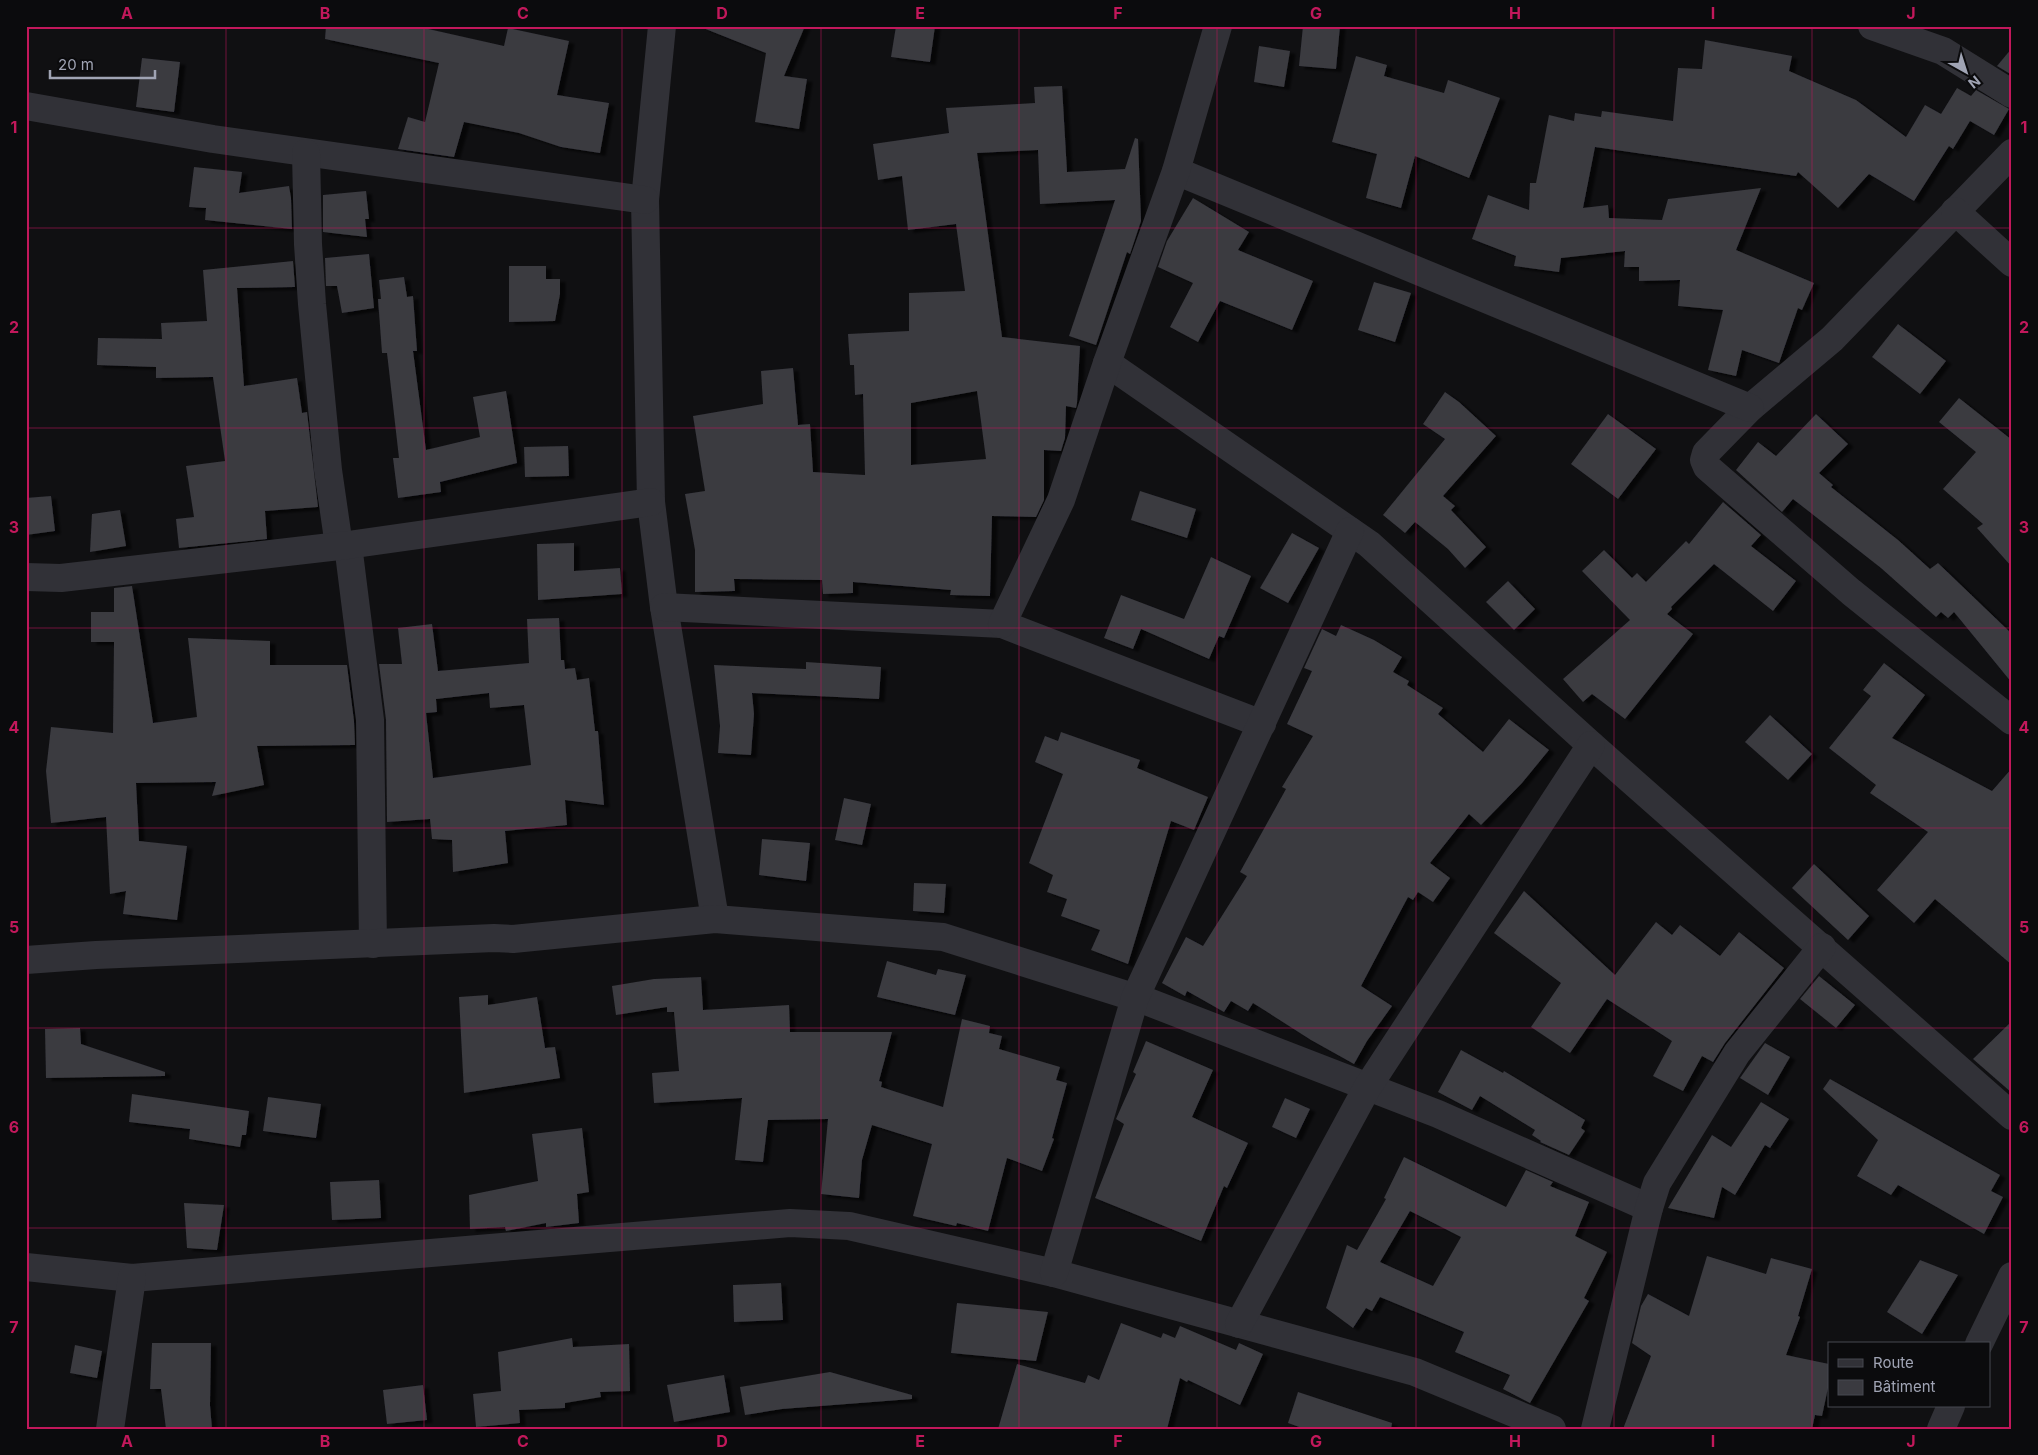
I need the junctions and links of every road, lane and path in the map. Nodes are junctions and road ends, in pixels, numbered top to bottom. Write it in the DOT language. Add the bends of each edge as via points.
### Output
graph roads {
  1 [pos="662,26"];
  2 [pos="1218,26"];
  3 [pos="1872,26"];
  4 [pos="2012,94"];
  5 [pos="26,106"];
  6 [pos="306,153"];
  7 [pos="2012,153"];
  8 [pos="1176,170"];
  9 [pos="645,200"];
  10 [pos="1955,212"];
  11 [pos="2012,263"];
  12 [pos="1107,363"];
  13 [pos="1750,408"];
  14 [pos="651,502"];
  15 [pos="1350,531"];
  16 [pos="344,546"];
  17 [pos="26,577"];
  18 [pos="664,607"];
  19 [pos="1002,624"];
  20 [pos="2012,721"];
  21 [pos="1262,724"];
  22 [pos="1591,745"];
  23 [pos="715,919"];
  24 [pos="373,944"];
  25 [pos="1822,947"];
  26 [pos="26,960"];
  27 [pos="1135,998"];
  28 [pos="1367,1088"];
  29 [pos="2012,1116"];
  30 [pos="1649,1208"];
  31 [pos="26,1266"];
  32 [pos="1054,1274"];
  33 [pos="2012,1276"];
  34 [pos="132,1278"];
  35 [pos="1239,1324"];
  36 [pos="1980,1342"];
  37 [pos="1950,1408"];
  38 [pos="110,1429"];
  39 [pos="1552,1429"];
  40 [pos="1594,1429"];
  41 [pos="1941,1429"];
  1 -- 9 [label="street"];
  2 -- 8 [label="street"];
  3 -- 4 [label="street" via="1943,52"];
  5 -- 6 [label="street"];
  6 -- 9 [label="street"];
  6 -- 16 [label="street" via="312,304 328,470"];
  7 -- 10 [label="street"];
  8 -- 12 [label="street"];
  8 -- 13 [label="street"];
  9 -- 14 [label="street"];
  10 -- 11 [label="street"];
  10 -- 13 [label="street" via="1832,339"];
  12 -- 15 [label="street"];
  12 -- 19 [label="street" via="1061,500"];
  13 -- 20 [label="street" via="1706,453 1707,467 1851,592"];
  14 -- 16 [label="street"];
  14 -- 18 [label="street"];
  15 -- 21 [label="street"];
  15 -- 22 [label="street" via="1370,544"];
  16 -- 17 [label="street" via="60,578"];
  16 -- 24 [label="street" via="370,720"];
  18 -- 19 [label="street"];
  18 -- 23 [label="street"];
  19 -- 21 [label="street"];
  21 -- 27 [label="street"];
  22 -- 25 [label="street"];
  22 -- 28 [label="street"];
  23 -- 24 [label="street" via="513,939"];
  23 -- 27 [label="street" via="943,937"];
  24 -- 26 [label="street"];
  25 -- 29 [label="street"];
  25 -- 30 [label="street" via="1736,1053 1657,1183"];
  27 -- 28 [label="street"];
  27 -- 32 [label="street"];
  28 -- 30 [label="street" via="1438,1114"];
  28 -- 35 [label="street"];
  30 -- 40 [label="street"];
  31 -- 34 [label="street"];
  32 -- 34 [label="street" via="849,1226 790,1223"];
  32 -- 35 [label="street"];
  33 -- 36 [label="street"];
  34 -- 38 [label="street"];
  35 -- 39 [label="street" via="1416,1372"];
  37 -- 41 [label="street"];
}
